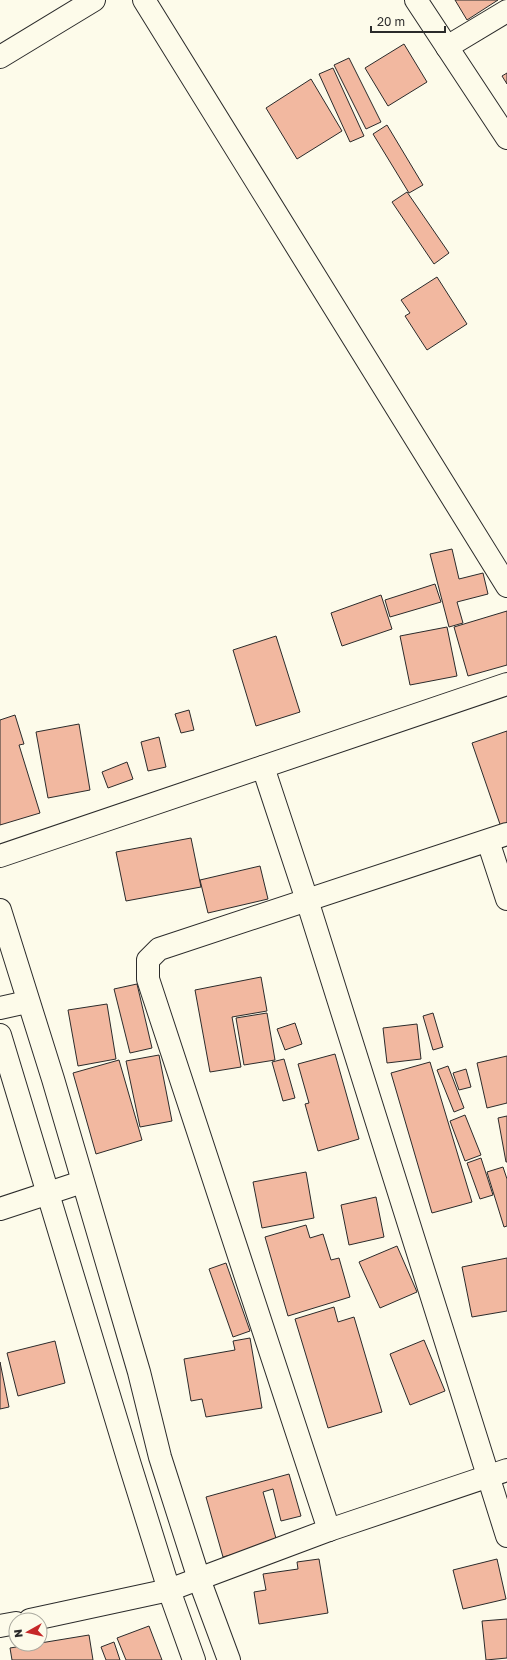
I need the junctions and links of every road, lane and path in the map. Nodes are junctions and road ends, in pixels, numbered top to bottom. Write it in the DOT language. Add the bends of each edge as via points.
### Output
graph roads {
  1 [pos="94,0"];
  2 [pos="144,0"];
  3 [pos="416,0"];
  4 [pos="507,11"];
  5 [pos="447,47"];
  6 [pos="0,56"];
  7 [pos="507,138"];
  8 [pos="507,586"];
  9 [pos="507,684"];
  10 [pos="263,767"];
  11 [pos="498,837"];
  12 [pos="0,856"];
  13 [pos="307,900"];
  14 [pos="507,900"];
  15 [pos="0,910"];
  16 [pos="27,1002"];
  17 [pos="0,1008"];
  18 [pos="0,1035"];
  19 [pos="82,1182"];
  20 [pos="48,1193"];
  21 [pos="0,1209"];
  22 [pos="139,1372"];
  23 [pos="105,1381"];
  24 [pos="497,1473"];
  25 [pos="329,1530"];
  26 [pos="507,1536"];
  27 [pos="199,1578"];
  28 [pos="169,1590"];
  29 [pos="48,1616"];
  30 [pos="194,1660"];
  31 [pos="229,1660"];
  1 -- 6 [label="street"];
  2 -- 8 [label="street"];
  3 -- 5 [label="street"];
  4 -- 5 [label="street"];
  5 -- 7 [label="street"];
  9 -- 10 [label="street"];
  10 -- 12 [label="street"];
  10 -- 13 [label="street"];
  11 -- 13 [label="street"];
  11 -- 14 [label="street"];
  13 -- 24 [label="street"];
  13 -- 25 [label="street" via="160,949 148,960 148,979"];
  15 -- 16 [label="street"];
  16 -- 17 [label="street"];
  16 -- 19 [label="street" via="53,1079"];
  18 -- 20 [label="street"];
  19 -- 20 [label="street"];
  19 -- 22 [label="street"];
  20 -- 21 [label="street"];
  20 -- 23 [label="street"];
  22 -- 23 [label="street"];
  22 -- 27 [label="street" via="160,1457"];
  23 -- 28 [label="street"];
  24 -- 25 [label="street"];
  24 -- 26 [label="street"];
  25 -- 27 [label="street"];
  27 -- 28 [label="street"];
  27 -- 31 [label="street"];
  28 -- 29 [label="street"];
  28 -- 30 [label="street"];
}
